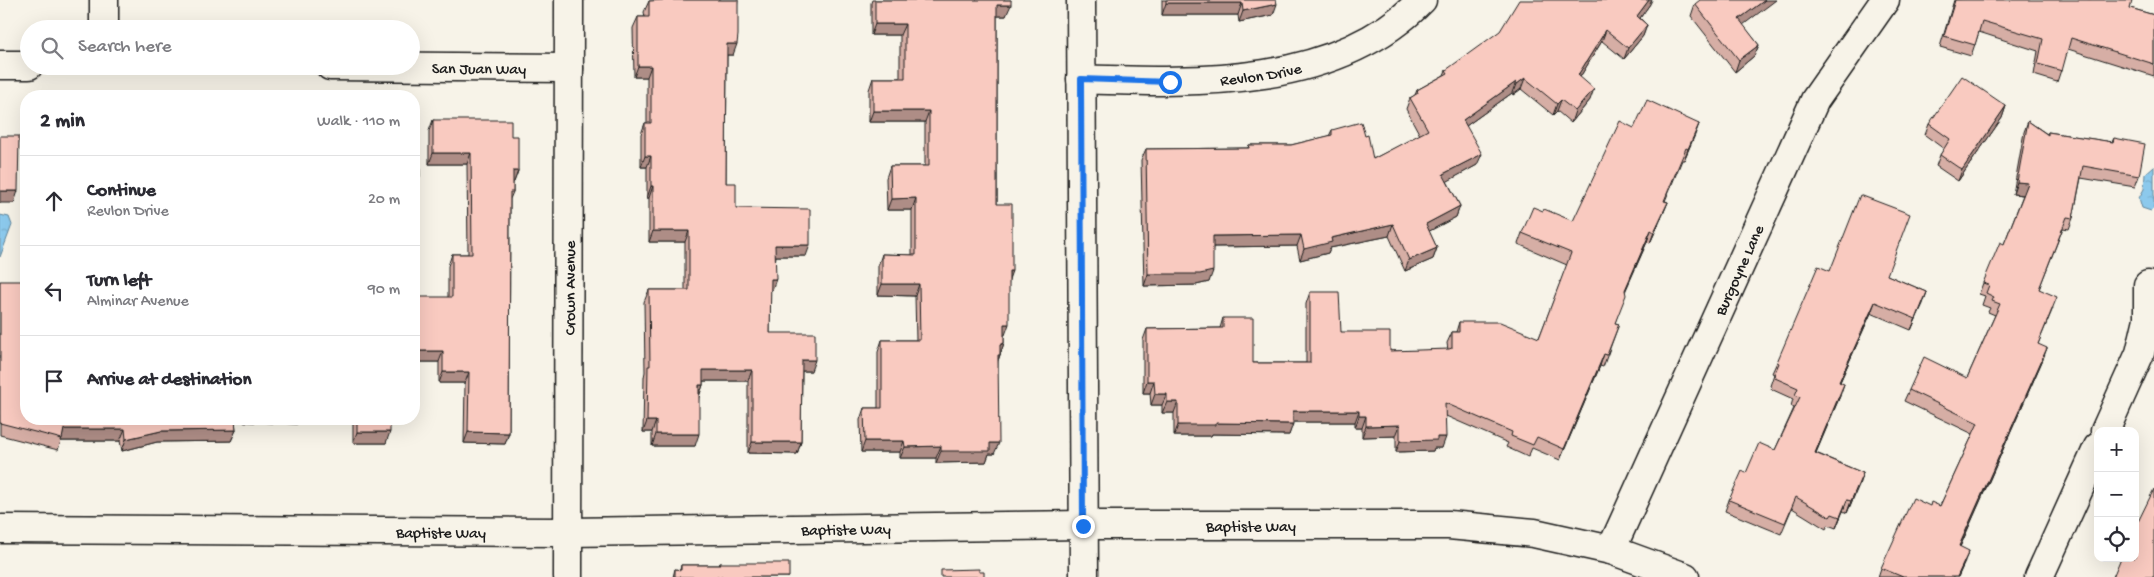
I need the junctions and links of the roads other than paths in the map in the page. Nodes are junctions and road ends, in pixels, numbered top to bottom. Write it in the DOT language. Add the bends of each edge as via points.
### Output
graph roads {
  1 [pos="104,0"];
  2 [pos="569,0"];
  3 [pos="1081,0"];
  4 [pos="1422,0"];
  5 [pos="1885,0"];
  6 [pos="104,20"];
  7 [pos="0,65"];
  8 [pos="20,65"];
  9 [pos="420,67"];
  10 [pos="569,68"];
  11 [pos="1081,79"];
  12 [pos="2148,285"];
  13 [pos="2107,427"];
  14 [pos="2094,456"];
  15 [pos="1083,526"];
  16 [pos="0,529"];
  17 [pos="568,532"];
  18 [pos="1611,550"];
  19 [pos="568,577"];
  20 [pos="1084,577"];
  21 [pos="1685,577"];
  22 [pos="2039,577"];
  1 -- 6 [label="street"];
  2 -- 10 [label="street, Crown Avenue"];
  3 -- 11 [label="street"];
  4 -- 11 [label="street, Revlon Drive" via="1407,16 1360,45 1311,64 1259,75 1170,82"];
  5 -- 18 [label="street, Burgoyne Lane" via="1815,100"];
  7 -- 8 [label="street"];
  9 -- 10 [label="street, San Juan Way"];
  10 -- 17 [label="street, Crown Avenue"];
  11 -- 15 [label="street"];
  12 -- 13 [label="street" via="2148,319 2140,353"];
  14 -- 22 [label="street"];
  15 -- 17 [label="street, Baptiste Way"];
  15 -- 18 [label="street, Baptiste Way" via="1449,525 1534,533"];
  15 -- 20 [label="street"];
  16 -- 17 [label="street, Baptiste Way"];
  17 -- 19 [label="street, Crown Avenue"];
  18 -- 21 [label="street, Baptiste Way"];
}
